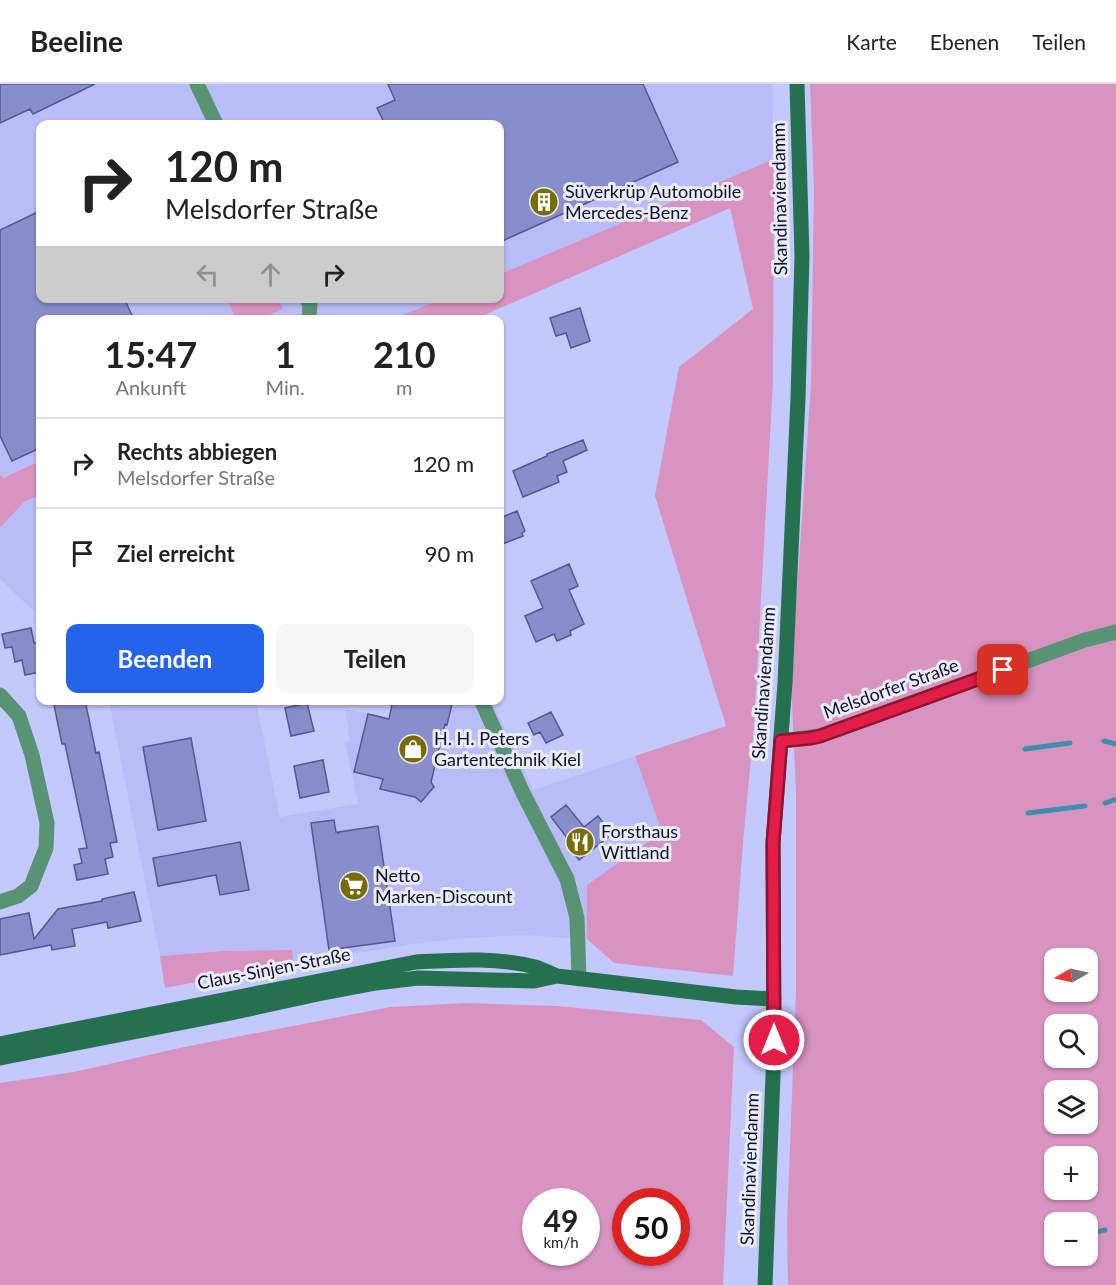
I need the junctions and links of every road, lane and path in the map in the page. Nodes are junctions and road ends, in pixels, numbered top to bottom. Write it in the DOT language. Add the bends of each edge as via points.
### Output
graph roads {
  1 [pos="197,84"];
  2 [pos="797,84"];
  3 [pos="214,120"];
  4 [pos="1116,632"];
  5 [pos="0,695"];
  6 [pos="483,705"];
  7 [pos="781,741"];
  8 [pos="0,902"];
  9 [pos="556,976"];
  10 [pos="579,979"];
  11 [pos="774,999"];
  12 [pos="0,1044"];
  13 [pos="0,1058"];
  14 [pos="765,1285"];
  1 -- 3 [label="street"];
  2 -- 7 [label="street, Skandinaviendamm" via="802,256"];
  4 -- 7 [label="street, Melsdorfer Straße" via="820,736"];
  5 -- 8 [label="street" via="19,716 47,822 46,848 31,886"];
  6 -- 10 [label="street" via="567,879 577,918"];
  7 -- 11 [label="street, Skandinaviendamm" via="773,843"];
  9 -- 10 [label="street, Claus-Sinjen-Straße"];
  9 -- 12 [label="street, Claus-Sinjen-Straße" via="536,967 502,962 416,962"];
  9 -- 13 [label="street, Claus-Sinjen-Straße" via="534,981 438,977 376,983"];
  10 -- 11 [label="street, Claus-Sinjen-Straße"];
  11 -- 14 [label="street, Skandinaviendamm"];
}
